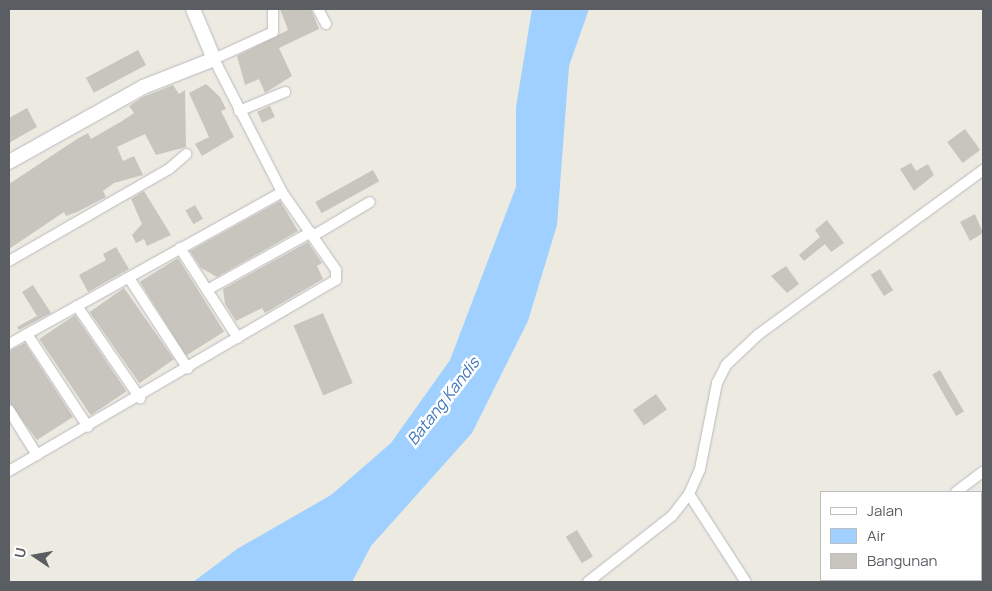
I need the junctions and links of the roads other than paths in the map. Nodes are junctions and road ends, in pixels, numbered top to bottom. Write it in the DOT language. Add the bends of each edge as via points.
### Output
graph roads {
  1 [pos="194,9"];
  2 [pos="273,9"];
  3 [pos="318,9"];
  4 [pos="326,24"];
  5 [pos="214,59"];
  6 [pos="285,92"];
  7 [pos="239,111"];
  8 [pos="186,154"];
  9 [pos="9,162"];
  10 [pos="983,170"];
  11 [pos="282,192"];
  12 [pos="370,202"];
  13 [pos="312,234"];
  14 [pos="180,248"];
  15 [pos="9,261"];
  16 [pos="129,278"];
  17 [pos="207,290"];
  18 [pos="77,306"];
  19 [pos="26,334"];
  20 [pos="238,338"];
  21 [pos="9,344"];
  22 [pos="188,369"];
  23 [pos="140,398"];
  24 [pos="9,410"];
  25 [pos="88,427"];
  26 [pos="38,455"];
  27 [pos="9,471"];
  28 [pos="983,472"];
  29 [pos="957,491"];
  30 [pos="689,494"];
  31 [pos="588,582"];
  32 [pos="746,582"];
  1 -- 5 [label="street"];
  2 -- 5 [label="street" via="273,32"];
  3 -- 4 [label="street"];
  5 -- 7 [label="street"];
  5 -- 9 [label="street" via="143,87"];
  6 -- 7 [label="street"];
  7 -- 11 [label="street"];
  8 -- 15 [label="street" via="168,169"];
  10 -- 30 [label="street" via="759,334 726,365 717,383 700,469"];
  11 -- 13 [label="street"];
  11 -- 14 [label="street"];
  12 -- 13 [label="street"];
  13 -- 17 [label="street"];
  13 -- 20 [label="street" via="336,270 336,280"];
  14 -- 16 [label="street"];
  14 -- 17 [label="street"];
  16 -- 18 [label="street"];
  16 -- 22 [label="street"];
  17 -- 20 [label="street"];
  18 -- 19 [label="street"];
  18 -- 23 [label="street"];
  19 -- 21 [label="street"];
  19 -- 25 [label="street"];
  20 -- 22 [label="street"];
  22 -- 23 [label="street"];
  23 -- 25 [label="street"];
  24 -- 26 [label="street"];
  25 -- 26 [label="street"];
  26 -- 27 [label="street"];
  28 -- 29 [label="street"];
  30 -- 31 [label="street" via="672,516"];
  30 -- 32 [label="street"];
}
